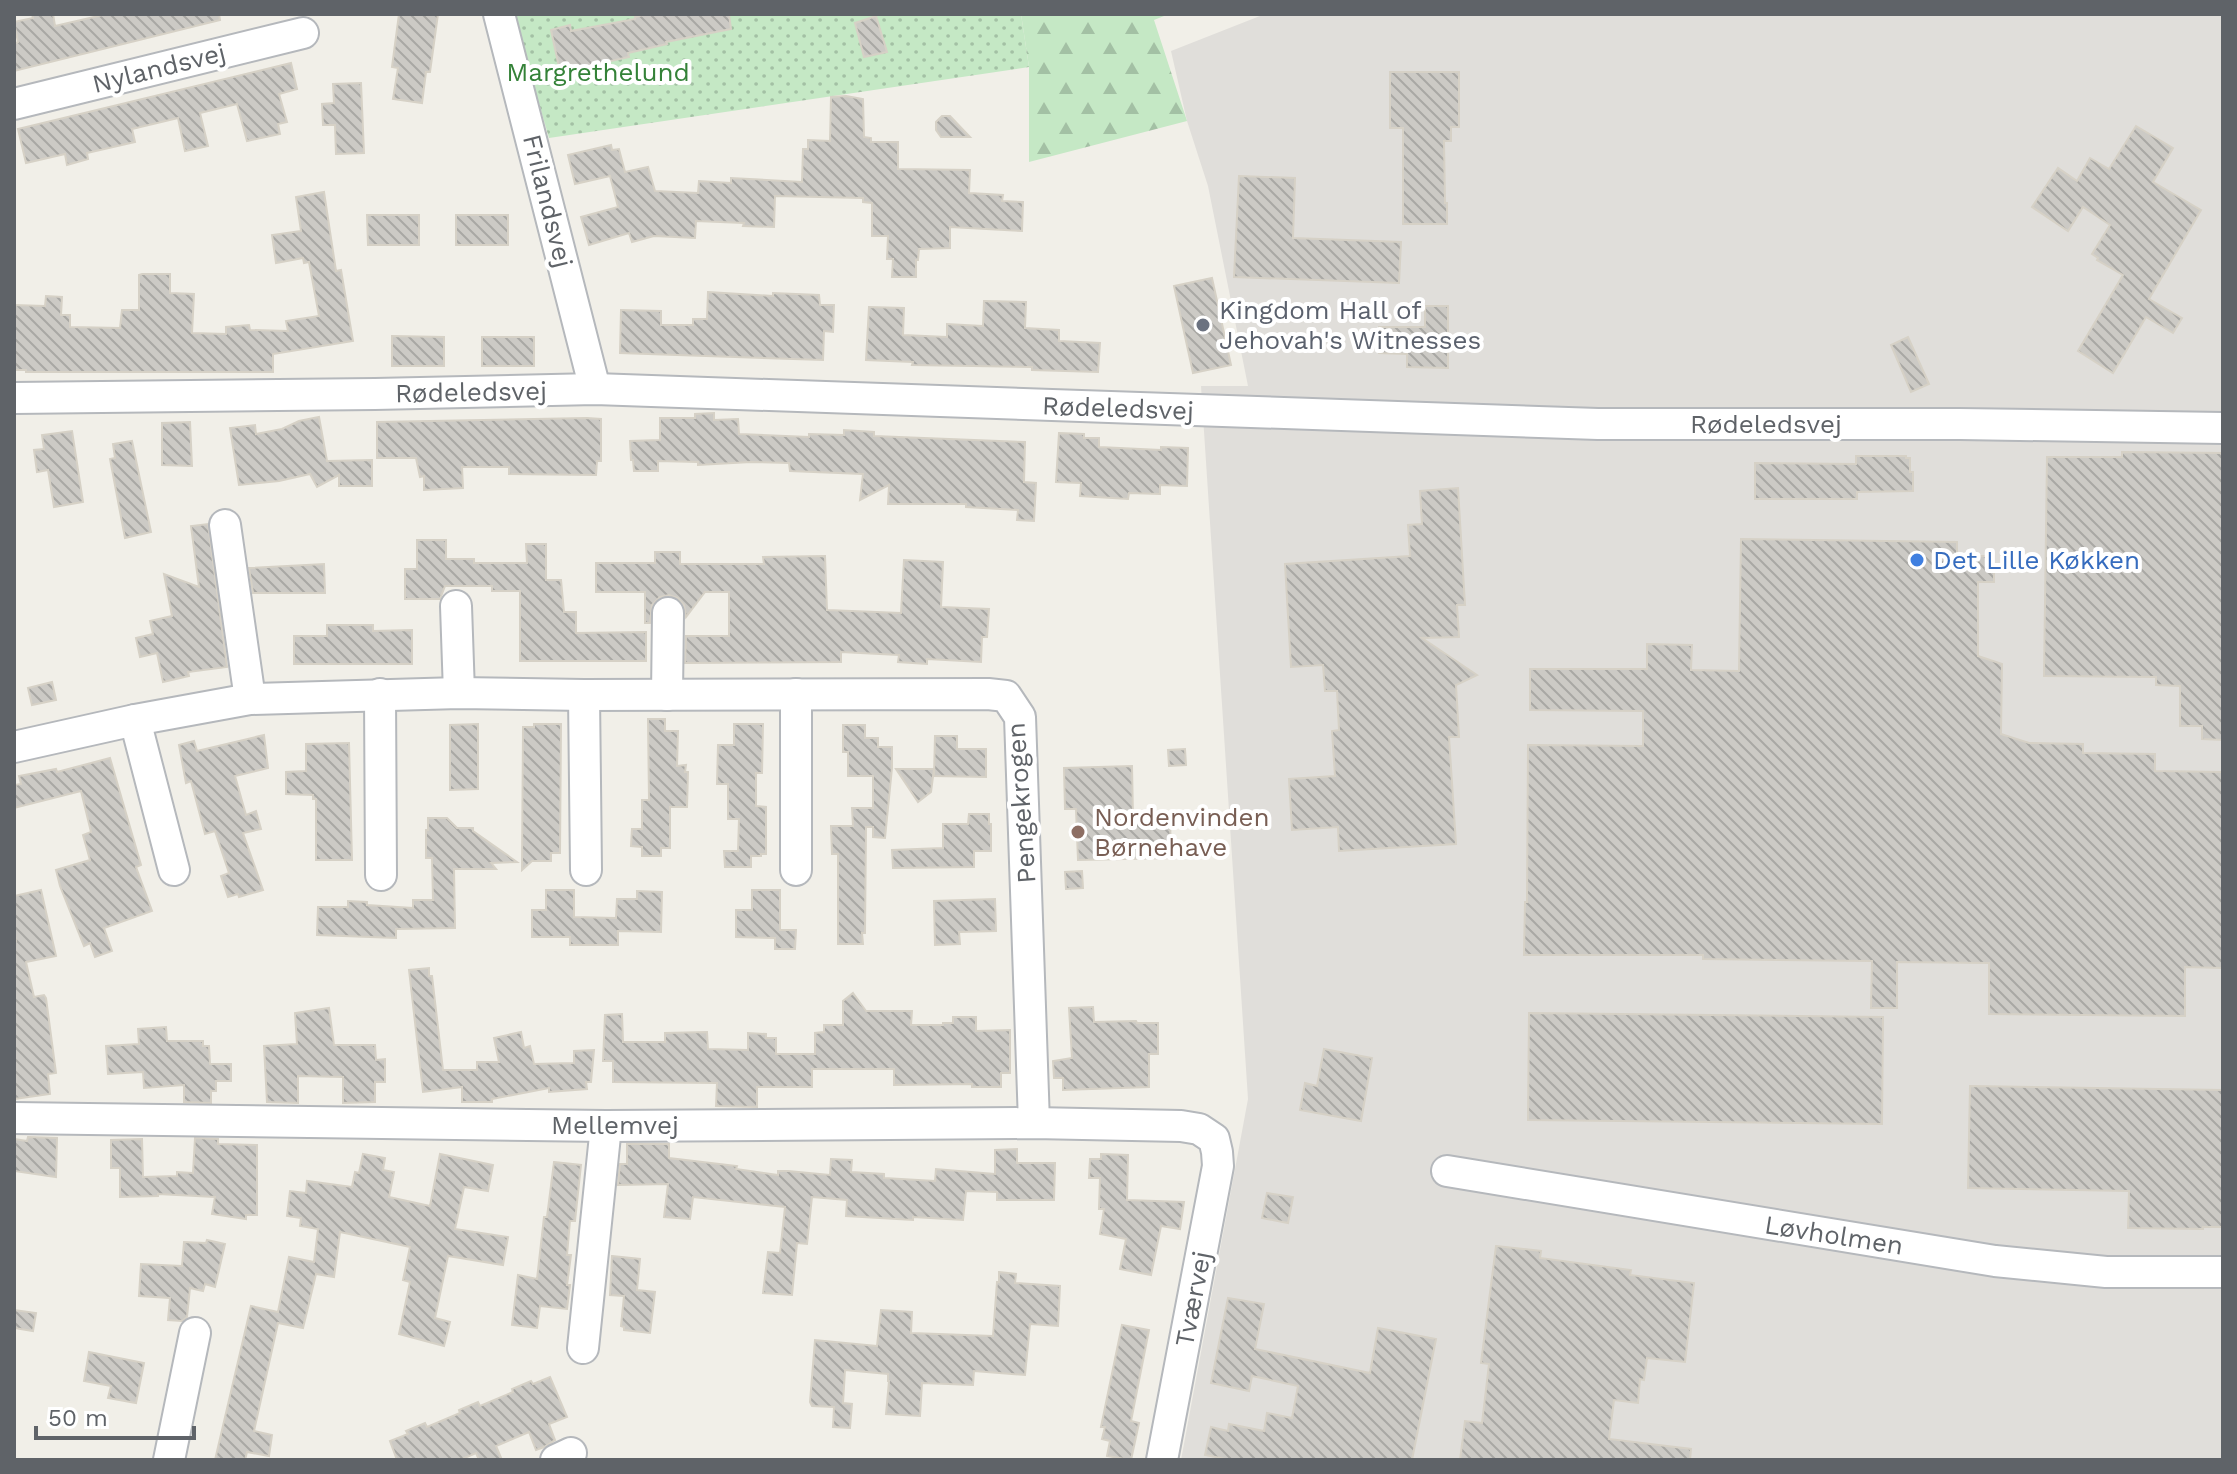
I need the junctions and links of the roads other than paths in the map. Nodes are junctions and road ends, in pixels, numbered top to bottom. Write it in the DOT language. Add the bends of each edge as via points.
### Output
graph roads {
  1 [pos="499,14"];
  2 [pos="303,33"];
  3 [pos="14,104"];
  4 [pos="595,389"];
  5 [pos="14,398"];
  6 [pos="2223,428"];
  7 [pos="225,525"];
  8 [pos="456,606"];
  9 [pos="668,613"];
  10 [pos="459,693"];
  11 [pos="380,694"];
  12 [pos="796,694"];
  13 [pos="584,695"];
  14 [pos="667,695"];
  15 [pos="250,699"];
  16 [pos="135,720"];
  17 [pos="14,747"];
  18 [pos="174,870"];
  19 [pos="586,870"];
  20 [pos="796,870"];
  21 [pos="381,875"];
  22 [pos="14,1118"];
  23 [pos="1034,1123"];
  24 [pos="606,1126"];
  25 [pos="1214,1139"];
  26 [pos="1447,1171"];
  27 [pos="2223,1272"];
  28 [pos="195,1333"];
  29 [pos="583,1348"];
  30 [pos="169,1460"];
  31 [pos="1162,1460"];
  1 -- 4 [label="street, Frilandsvej"];
  2 -- 3 [label="street, Nylandsvej"];
  4 -- 5 [label="street, Rødeledsvej"];
  4 -- 6 [label="street, Rødeledsvej" via="1598,424"];
  7 -- 15 [label="street"];
  8 -- 10 [label="street"];
  9 -- 14 [label="street"];
  10 -- 11 [label="street, Pengekrogen"];
  10 -- 13 [label="street, Pengekrogen"];
  11 -- 15 [label="street, Pengekrogen"];
  11 -- 21 [label="street"];
  12 -- 14 [label="street, Pengekrogen"];
  12 -- 20 [label="street"];
  12 -- 23 [label="street, Pengekrogen" via="988,694 1006,696 1020,717"];
  13 -- 14 [label="street, Pengekrogen"];
  13 -- 19 [label="street"];
  15 -- 16 [label="street, Pengekrogen"];
  16 -- 17 [label="street, Pengekrogen"];
  16 -- 18 [label="street"];
  22 -- 24 [label="street, Mellemvej"];
  23 -- 24 [label="street, Mellemvej"];
  23 -- 25 [label="street, Mellemvej" via="1181,1126"];
  24 -- 29 [label="street"];
  25 -- 31 [label="street, Tværvej" via="1218,1166"];
  26 -- 27 [label="street, Løvholmen" via="1995,1261 2106,1272"];
  28 -- 30 [label="street"];
}
